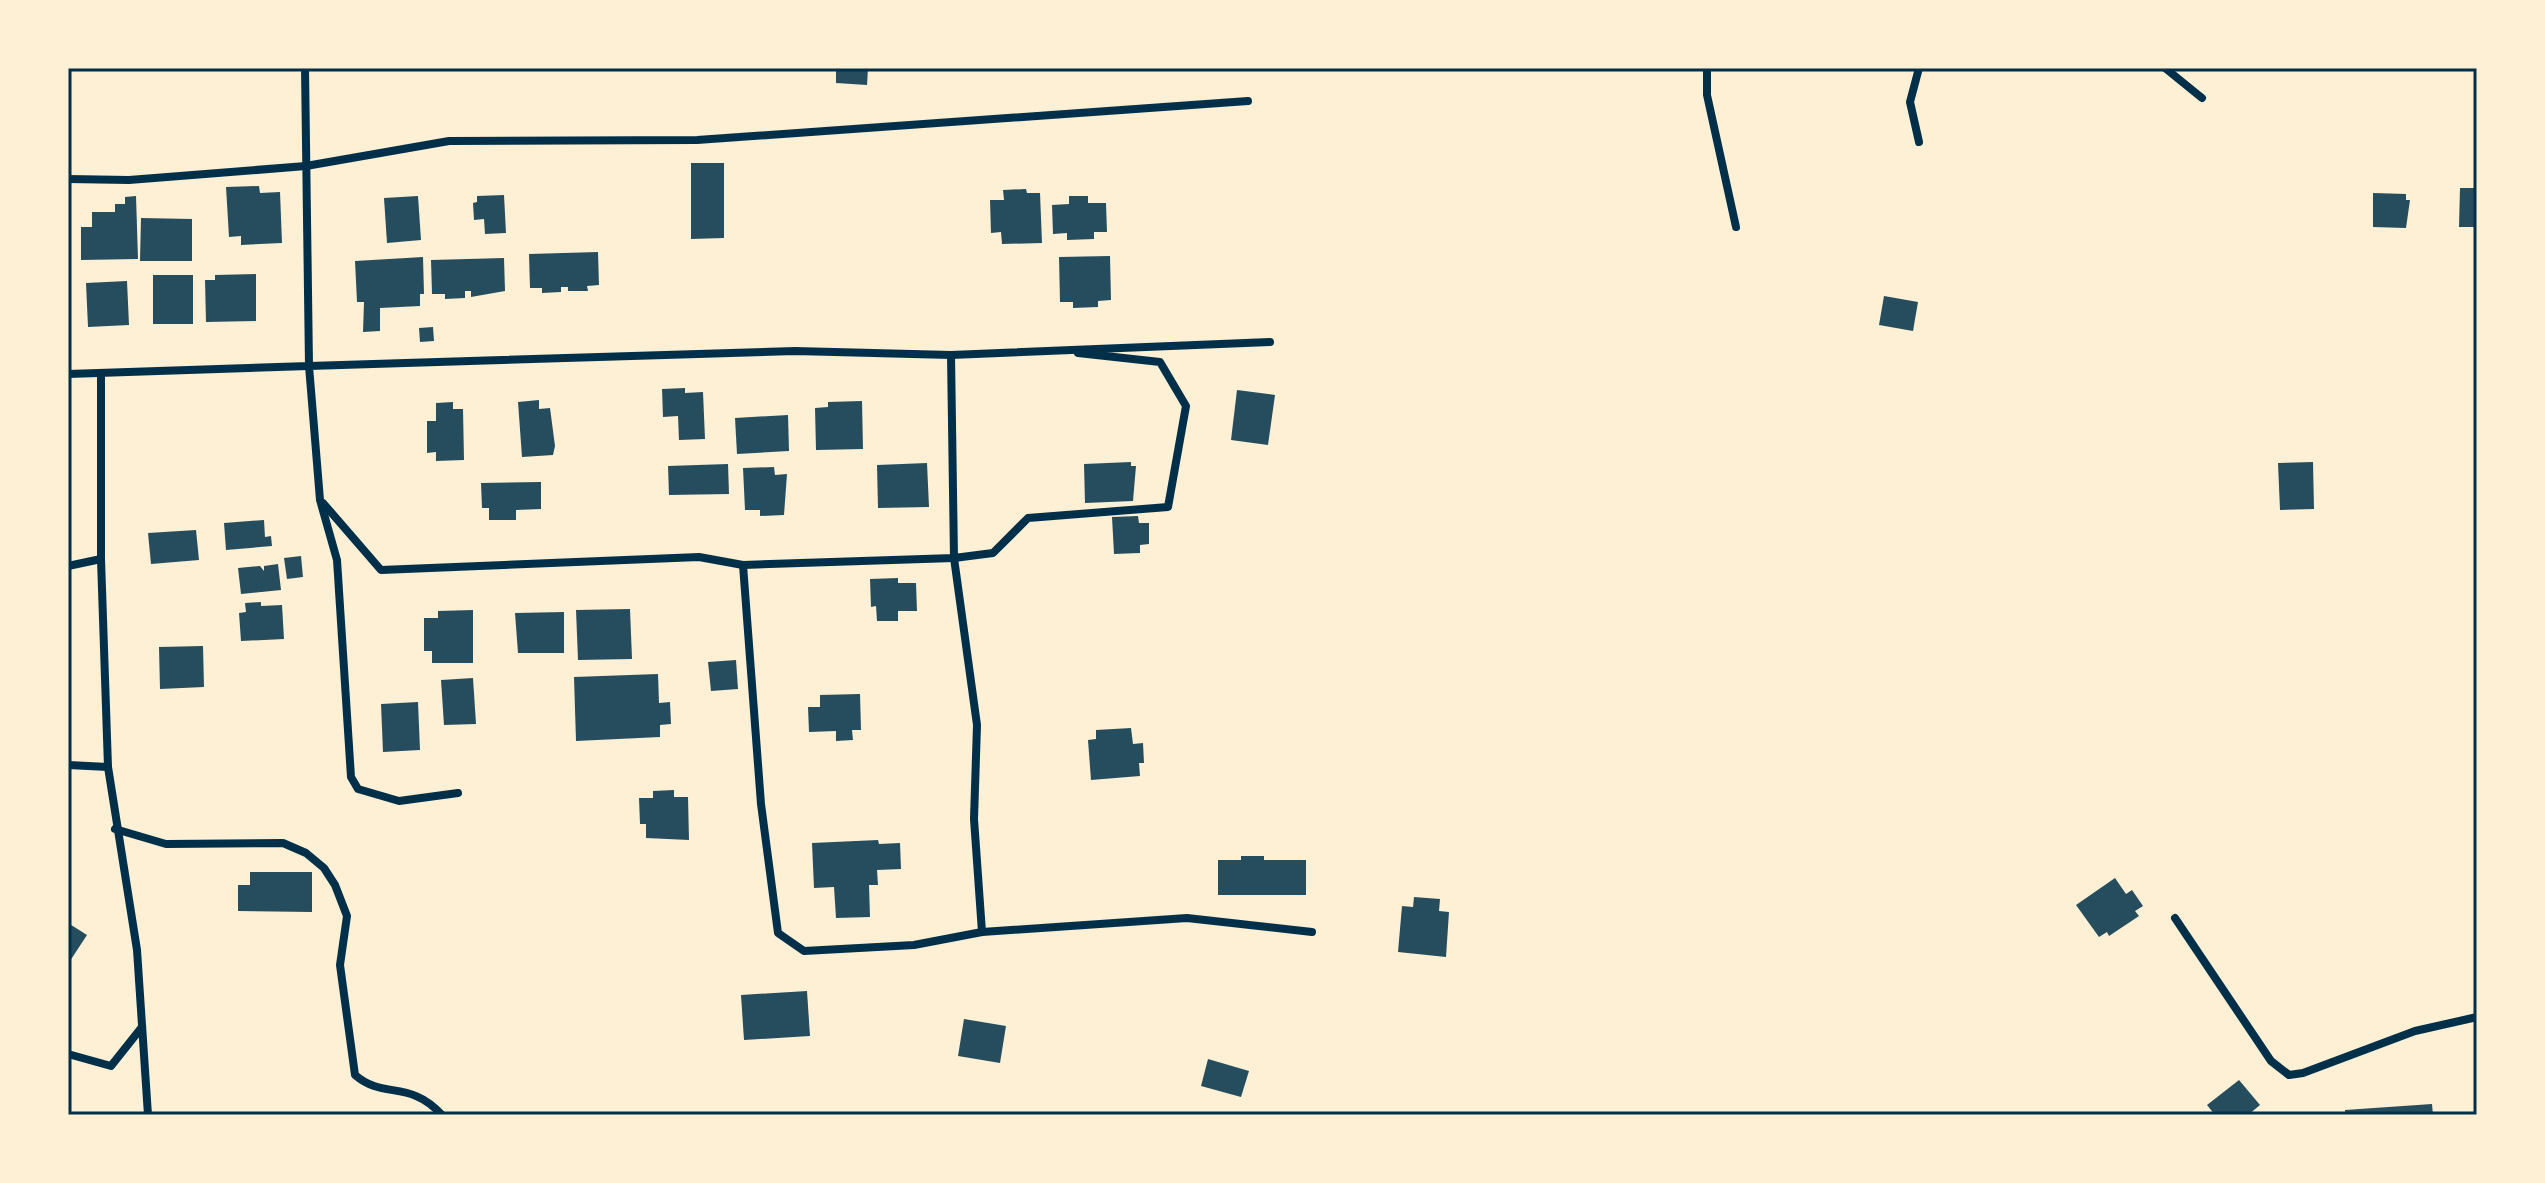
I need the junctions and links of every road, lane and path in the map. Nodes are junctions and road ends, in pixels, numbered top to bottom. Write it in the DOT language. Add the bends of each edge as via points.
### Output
graph roads {
  1 [pos="305,68"];
  2 [pos="1707,68"];
  3 [pos="1919,68"];
  4 [pos="2165,68"];
  5 [pos="2202,98"];
  6 [pos="1248,101"];
  7 [pos="1919,142"];
  8 [pos="306,166"];
  9 [pos="68,179"];
  10 [pos="1736,227"];
  11 [pos="1270,342"];
  12 [pos="1052,350"];
  13 [pos="951,355"];
  14 [pos="309,366"];
  15 [pos="101,373"];
  16 [pos="68,374"];
  17 [pos="320,500"];
  18 [pos="954,558"];
  19 [pos="101,559"];
  20 [pos="743,565"];
  21 [pos="68,566"];
  22 [pos="68,765"];
  23 [pos="108,767"];
  24 [pos="458,793"];
  25 [pos="115,829"];
  26 [pos="2175,918"];
  27 [pos="982,932"];
  28 [pos="1312,932"];
  29 [pos="2477,1017"];
  30 [pos="142,1027"];
  31 [pos="68,1054"];
  32 [pos="148,1115"];
  33 [pos="442,1115"];
  1 -- 8 [label="street"];
  2 -- 10 [label="street" via="1707,95"];
  3 -- 7 [label="street" via="1910,102"];
  4 -- 5 [label="street"];
  6 -- 8 [label="street" via="697,140 449,141"];
  8 -- 9 [label="street" via="129,180"];
  8 -- 14 [label="street"];
  11 -- 12 [label="street"];
  12 -- 13 [label="street"];
  12 -- 18 [label="street" via="1160,362 1186,406 1168,507 1028,518 993,553"];
  13 -- 14 [label="street" via="780,351"];
  13 -- 18 [label="street"];
  14 -- 15 [label="street"];
  14 -- 17 [label="street"];
  15 -- 16 [label="street"];
  15 -- 19 [label="street"];
  17 -- 20 [label="street" via="381,570 699,557"];
  17 -- 24 [label="street" via="337,560 351,777 358,789 399,801"];
  18 -- 20 [label="street"];
  18 -- 27 [label="street" via="977,725 974,819"];
  19 -- 21 [label="street"];
  19 -- 23 [label="street"];
  20 -- 27 [label="street" via="761,804 778,933 804,951 914,945"];
  22 -- 23 [label="street"];
  23 -- 25 [label="street"];
  25 -- 30 [label="street" via="137,950"];
  25 -- 33 [label="street" via="166,844 283,843 324,868 347,916 340,965 355,1075 368,1087 406,1090 427,1099"];
  26 -- 29 [label="street" via="2271,1061 2289,1075 2415,1031"];
  27 -- 28 [label="street" via="1187,918"];
  30 -- 31 [label="street" via="111,1066"];
  30 -- 32 [label="street"];
}
